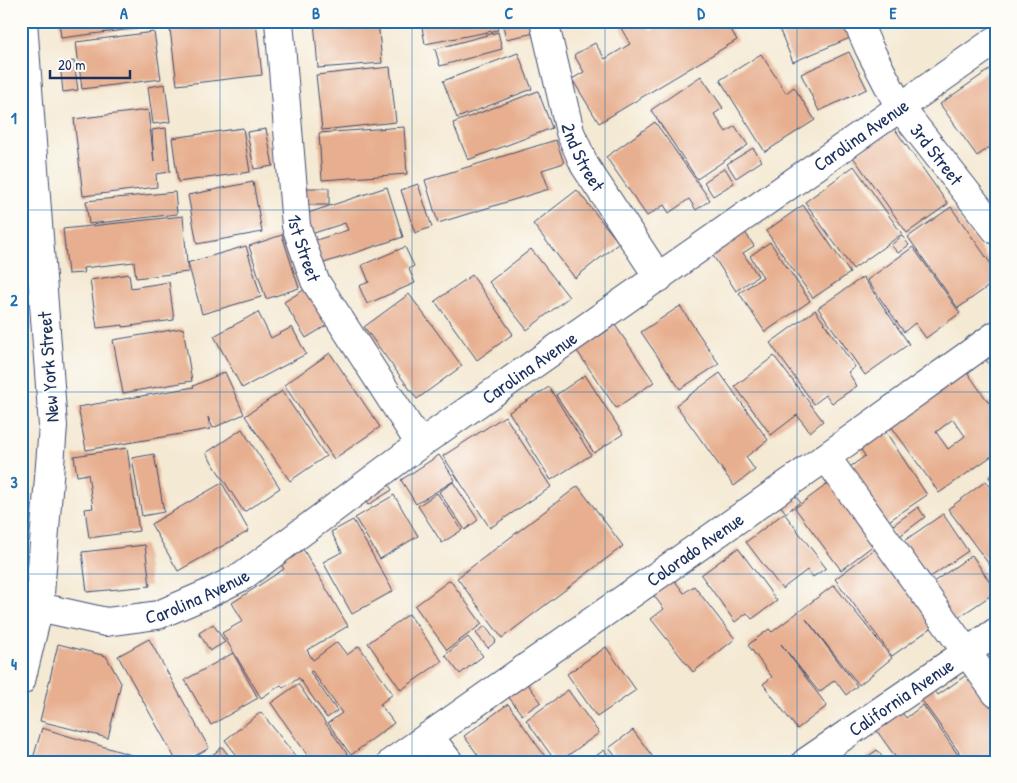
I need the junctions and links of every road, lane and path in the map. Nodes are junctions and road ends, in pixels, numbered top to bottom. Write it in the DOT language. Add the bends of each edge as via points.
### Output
graph roads {
  1 [pos="23,21"];
  2 [pos="279,21"];
  3 [pos="544,21"];
  4 [pos="857,21"];
  5 [pos="996,40"];
  6 [pos="899,106"];
  7 [pos="996,230"];
  8 [pos="659,278"];
  9 [pos="996,335"];
  10 [pos="420,444"];
  11 [pos="826,457"];
  12 [pos="39,607"];
  13 [pos="996,632"];
  14 [pos="967,653"];
  15 [pos="21,681"];
  16 [pos="996,693"];
  17 [pos="429,736"];
  18 [pos="392,762"];
  19 [pos="449,762"];
  20 [pos="806,762"];
  1 -- 12 [label="street, New York Street" via="53,426"];
  2 -- 10 [label="street, 1st Street" via="296,226 315,281"];
  3 -- 8 [label="street, 2nd Street" via="570,132 585,166"];
  4 -- 6 [label="street, 3rd Street"];
  5 -- 6 [label="street, Carolina Avenue"];
  6 -- 7 [label="street, 3rd Street"];
  6 -- 8 [label="street, Carolina Avenue"];
  8 -- 10 [label="street, Carolina Avenue"];
  9 -- 11 [label="street, Colorado Avenue"];
  10 -- 12 [label="street, Carolina Avenue" via="243,576 182,605 158,615 106,622"];
  11 -- 14 [label="street"];
  11 -- 17 [label="street, Colorado Avenue"];
  12 -- 15 [label="street, New York Street"];
  13 -- 14 [label="street, California Avenue"];
  14 -- 16 [label="street"];
  14 -- 20 [label="street, California Avenue"];
  17 -- 18 [label="street, Colorado Avenue"];
  17 -- 19 [label="street"];
}
